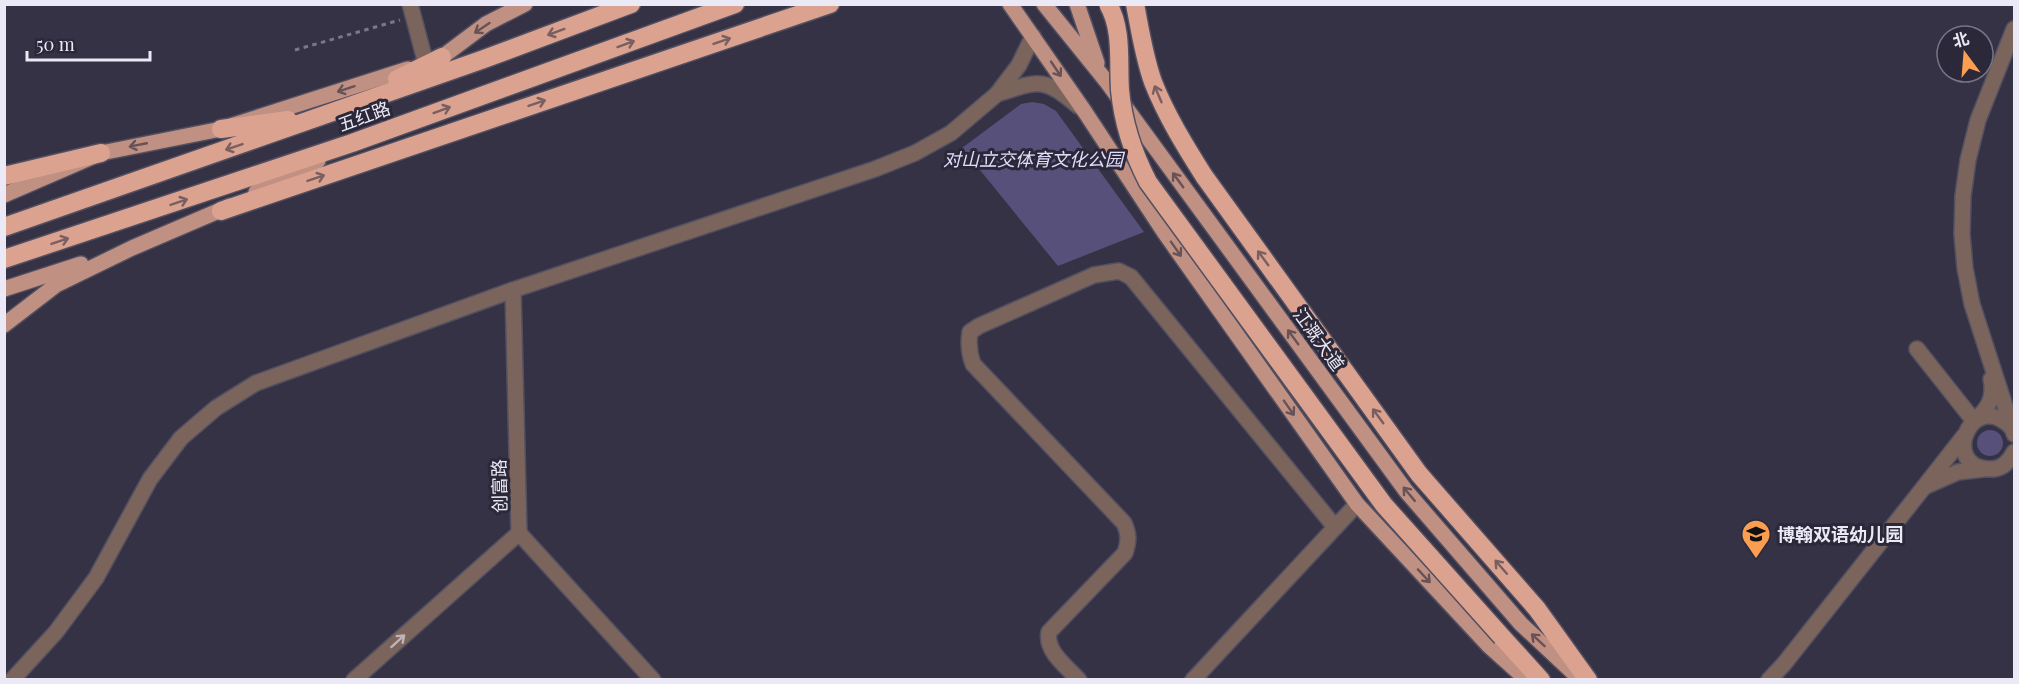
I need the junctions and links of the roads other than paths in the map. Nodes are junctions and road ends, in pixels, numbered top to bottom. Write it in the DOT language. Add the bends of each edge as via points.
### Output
graph roads {
  1 [pos="525,4"];
  2 [pos="631,4"];
  3 [pos="735,4"];
  4 [pos="830,4"];
  5 [pos="1010,4"];
  6 [pos="1044,4"];
  7 [pos="1077,4"];
  8 [pos="1108,4"];
  9 [pos="1137,4"];
  10 [pos="412,10"];
  11 [pos="2014,29"];
  12 [pos="1033,36"];
  13 [pos="434,60"];
  14 [pos="1101,74"];
  15 [pos="997,94"];
  16 [pos="1085,112"];
  17 [pos="324,115"];
  18 [pos="482,122"];
  19 [pos="221,129"];
  20 [pos="352,143"];
  21 [pos="101,153"];
  22 [pos="4,176"];
  23 [pos="4,195"];
  24 [pos="221,211"];
  25 [pos="4,226"];
  26 [pos="132,248"];
  27 [pos="4,259"];
  28 [pos="4,290"];
  29 [pos="513,290"];
  30 [pos="4,325"];
  31 [pos="1984,344"];
  32 [pos="1917,349"];
  33 [pos="1974,421"];
  34 [pos="2013,431"];
  35 [pos="1964,436"];
  36 [pos="2014,452"];
  37 [pos="1991,469"];
  38 [pos="2014,469"];
  39 [pos="1924,487"];
  40 [pos="1357,504"];
  41 [pos="1335,527"];
  42 [pos="519,533"];
  43 [pos="26,665"];
  44 [pos="1194,679"];
  45 [pos="6,680"];
  46 [pos="12,680"];
  47 [pos="354,680"];
  48 [pos="653,680"];
  49 [pos="1079,680"];
  50 [pos="1527,680"];
  51 [pos="1541,680"];
  52 [pos="1581,680"];
  53 [pos="1588,680"];
  54 [pos="1769,680"];
  1 -- 13 [label="main road, one-way" via="486,24"];
  2 -- 17 [label="highway, 五红路, one-way"];
  20 -- 3 [label="highway, 五红路, one-way"];
  18 -- 4 [label="highway, one-way"];
  5 -- 12 [label="main road"];
  6 -- 14 [label="main road, 江溉大道"];
  7 -- 14 [label="main road"];
  8 -- 51 [label="highway, bridge" via="1118,36 1120,90 1130,144 1148,182 1384,505"];
  53 -- 9 [label="highway, one-way" via="1537,609 1419,474 1204,176 1161,101 1146,60"];
  10 -- 13 [label="street"];
  11 -- 31 [label="street" via="1978,120 1963,196 1965,268"];
  12 -- 15 [label="street" via="1019,65"];
  12 -- 16 [label="main road, one-way"];
  13 -- 17 [label="highway"];
  13 -- 19 [label="main road, one-way"];
  52 -- 14 [label="main road, 江溉大道, one-way" via="1521,624 1406,491"];
  15 -- 16 [label="street" via="1042,83 1057,89"];
  15 -- 29 [label="street" via="951,133 915,153"];
  16 -- 40 [label="main road, one-way" via="1164,232"];
  17 -- 19 [label="highway"];
  17 -- 25 [label="highway, 五红路, one-way"];
  18 -- 20 [label="highway"];
  24 -- 18 [label="highway, one-way"];
  19 -- 21 [label="main road, one-way"];
  20 -- 24 [label="main road"];
  27 -- 20 [label="highway, 五红路, one-way"];
  21 -- 22 [label="highway"];
  21 -- 23 [label="main road"];
  24 -- 26 [label="main road"];
  26 -- 28 [label="main road"];
  26 -- 30 [label="main road" via="56,285"];
  29 -- 42 [label="street, 创富路"];
  29 -- 43 [label="street" via="256,383 216,408 181,438 150,479 96,578"];
  31 -- 33 [label="street" via="1992,398"];
  31 -- 34 [label="street"];
  32 -- 33 [label="street"];
  33 -- 34 [label="street" via="1998,418"];
  33 -- 35 [label="street"];
  35 -- 37 [label="street" via="1965,454 1970,462"];
  35 -- 39 [label="street"];
  36 -- 37 [label="street" via="2004,466"];
  37 -- 38 [label="street"];
  37 -- 39 [label="street" via="1958,472"];
  39 -- 54 [label="street"];
  40 -- 41 [label="street"];
  40 -- 50 [label="main road, one-way" via="1489,646"];
  41 -- 44 [label="street"];
  41 -- 49 [label="street" via="1131,277 1119,271 1094,275 979,326 970,332 968,342 973,364 1128,531 1125,553 1048,632 1051,649"];
  47 -- 42 [label="street, 创富路, one-way"];
  42 -- 48 [label="street"];
  43 -- 45 [label="street"];
  43 -- 46 [label="street"];
}
